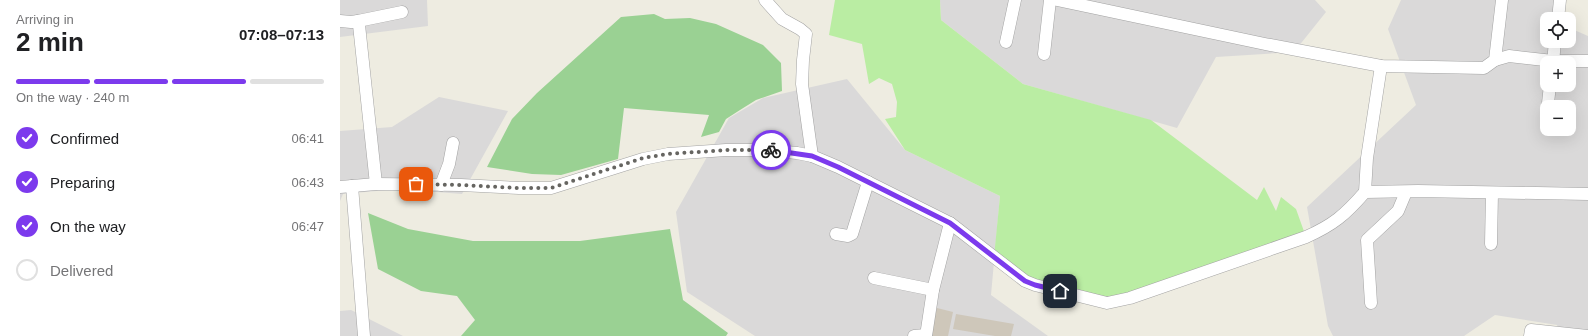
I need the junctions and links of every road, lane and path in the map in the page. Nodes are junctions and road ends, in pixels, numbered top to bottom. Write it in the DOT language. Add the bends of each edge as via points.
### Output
graph roads {
  1 [pos="765,0"];
  2 [pos="1015,0"];
  3 [pos="1050,0"];
  4 [pos="1057,0"];
  5 [pos="1502,0"];
  6 [pos="1560,0"];
  7 [pos="402,12"];
  8 [pos="1559,12"];
  9 [pos="340,21"];
  10 [pos="359,27"];
  11 [pos="1006,42"];
  12 [pos="1044,54"];
  13 [pos="1494,60"];
  14 [pos="1540,60"];
  15 [pos="1576,61"];
  16 [pos="1588,61"];
  17 [pos="1381,66"];
  18 [pos="453,143"];
  19 [pos="812,156"];
  20 [pos="868,182"];
  21 [pos="376,184"];
  22 [pos="441,185"];
  23 [pos="346,186"];
  24 [pos="1365,192"];
  25 [pos="1406,192"];
  26 [pos="1492,193"];
  27 [pos="1588,194"];
  28 [pos="950,223"];
  29 [pos="836,234"];
  30 [pos="1491,244"];
  31 [pos="874,278"];
  32 [pos="933,290"];
  33 [pos="1371,303"];
  34 [pos="364,336"];
  35 [pos="922,336"];
  36 [pos="1530,336"];
  37 [pos="1588,336"];
  1 -- 19 [label="street" via="782,19 806,34 802,84"];
  2 -- 11 [label="street"];
  3 -- 12 [label="street"];
  4 -- 17 [label="street"];
  5 -- 13 [label="street"];
  6 -- 8 [label="street"];
  7 -- 10 [label="street"];
  9 -- 10 [label="street" via="351,22"];
  10 -- 21 [label="street"];
  13 -- 14 [label="street" via="1509,56"];
  13 -- 17 [label="street" via="1484,68"];
  15 -- 16 [label="street"];
  17 -- 24 [label="street" via="1367,158"];
  18 -- 22 [label="street"];
  19 -- 20 [label="street"];
  19 -- 22 [label="street" via="765,150 668,154 643,158 551,188"];
  20 -- 28 [label="street"];
  20 -- 29 [label="street" via="852,234"];
  21 -- 22 [label="street"];
  21 -- 23 [label="street"];
  23 -- 34 [label="street"];
  24 -- 25 [label="street"];
  24 -- 28 [label="street" via="1338,220 1306,237 1115,302 1100,301 1025,281"];
  25 -- 26 [label="street"];
  25 -- 33 [label="street" via="1398,211 1367,240"];
  26 -- 27 [label="street"];
  26 -- 30 [label="street"];
  28 -- 32 [label="street"];
  31 -- 32 [label="street"];
  32 -- 35 [label="street"];
  36 -- 37 [label="street" via="1531,330"];
}
